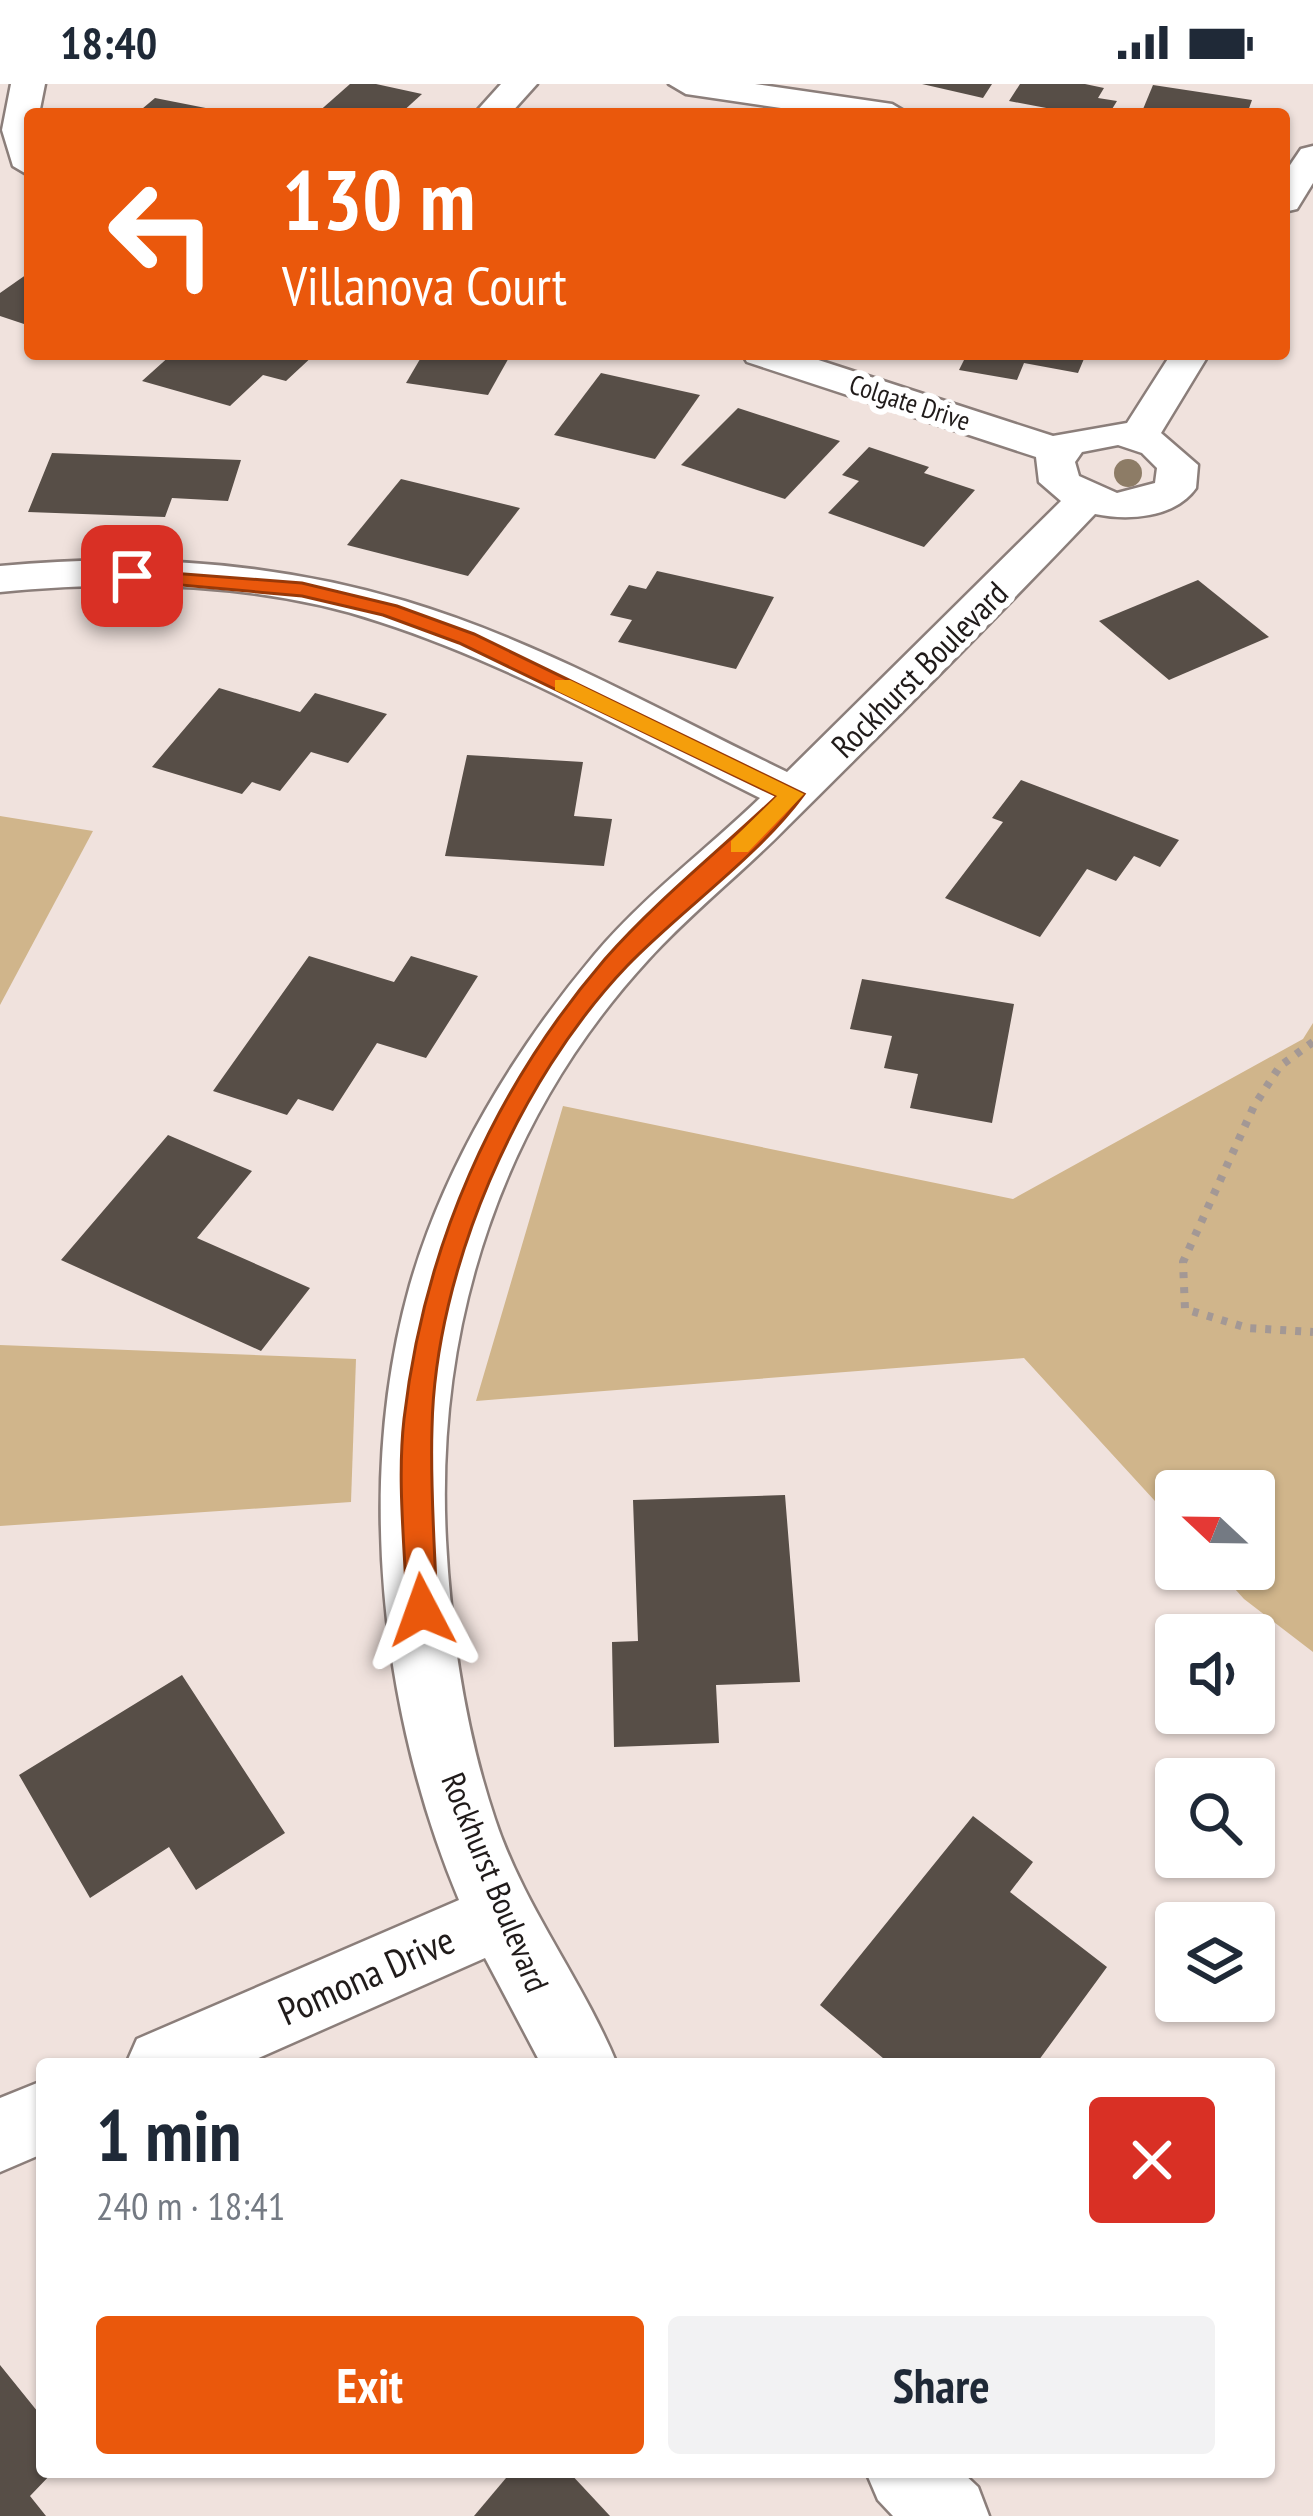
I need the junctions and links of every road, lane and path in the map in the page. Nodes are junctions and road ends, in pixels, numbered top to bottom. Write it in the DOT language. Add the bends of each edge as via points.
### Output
graph roads {
  1 [pos="28,84"];
  2 [pos="520,84"];
  3 [pos="686,84"];
  4 [pos="497,108"];
  5 [pos="851,108"];
  6 [pos="24,144"];
  7 [pos="1313,156"];
  8 [pos="1290,191"];
  9 [pos="779,360"];
  10 [pos="1186,360"];
  11 [pos="1138,437"];
  12 [pos="1059,451"];
  13 [pos="1086,499"];
  14 [pos="0,579"];
  15 [pos="792,794"];
  16 [pos="1313,1042"];
  17 [pos="1313,1332"];
  18 [pos="503,1915"];
  19 [pos="176,2058"];
  20 [pos="578,2058"];
  21 [pos="36,2120"];
  22 [pos="0,2135"];
  23 [pos="912,2478"];
  24 [pos="949,2516"];
  1 -- 6 [label="street"];
  2 -- 4 [label="street"];
  3 -- 5 [label="street"];
  7 -- 8 [label="street"];
  9 -- 12 [label="street, Colgate Drive"];
  10 -- 11 [label="street"];
  11 -- 12 [label="street" via="1100,434"];
  11 -- 13 [label="street" via="1170,454 1175,488 1127,506"];
  12 -- 13 [label="street" via="1060,482"];
  13 -- 15 [label="street, Rockhurst Boulevard"];
  14 -- 15 [label="street" via="224,579 390,610 466,638"];
  15 -- 18 [label="street, Rockhurst Boulevard" via="616,963 557,1038 502,1129 458,1226 433,1319 417,1424 417,1571 430,1689 453,1792"];
  16 -- 17 [label="path" via="1280,1066 1254,1106 1183,1262 1185,1309 1248,1328"];
  18 -- 19 [label="street, Pomona Drive"];
  18 -- 20 [label="street, Rockhurst Boulevard"];
  21 -- 22 [label="street"];
  23 -- 24 [label="street"];
}
